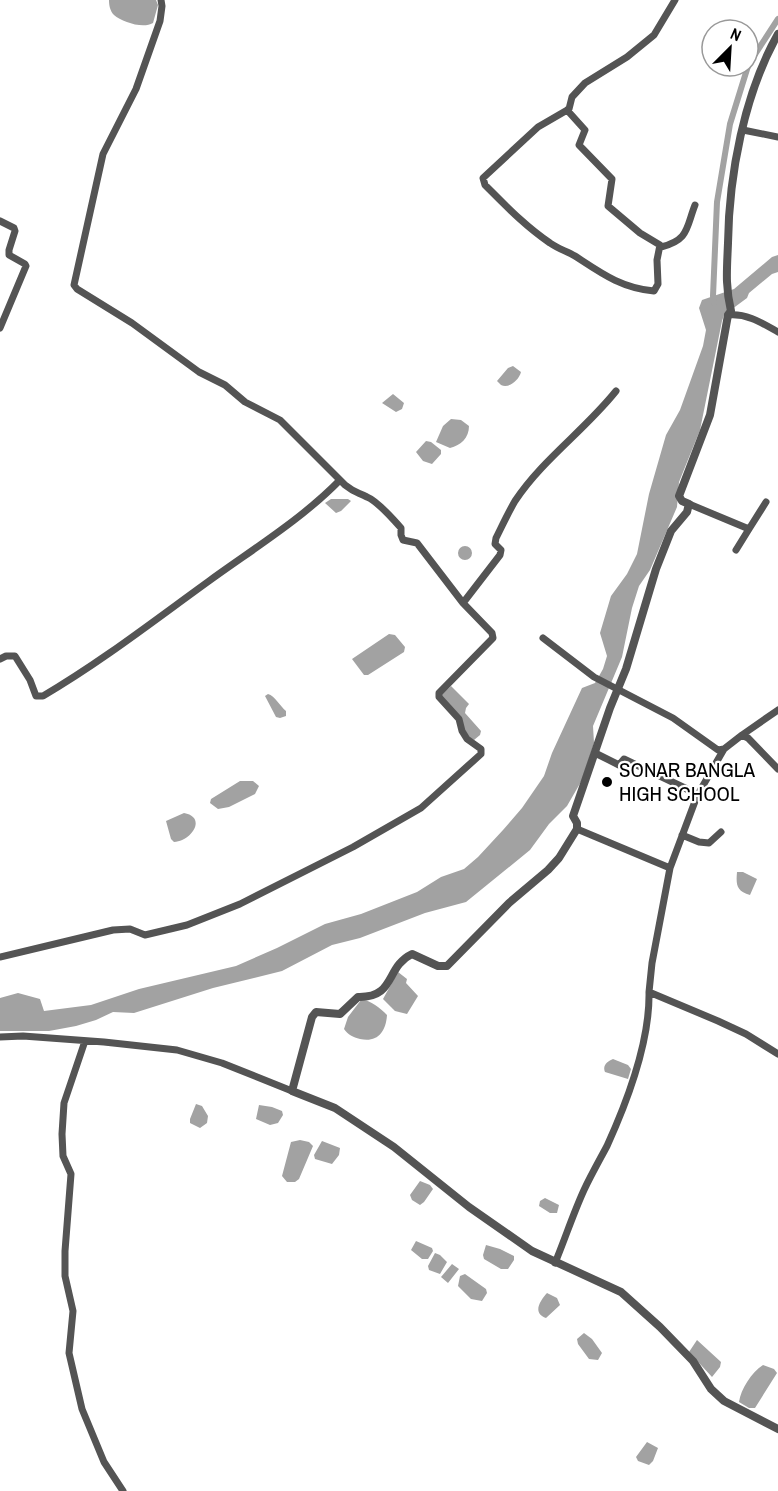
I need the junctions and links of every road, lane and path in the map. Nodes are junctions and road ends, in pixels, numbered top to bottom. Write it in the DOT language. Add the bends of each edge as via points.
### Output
graph roads {
  1 [pos="161,0"];
  2 [pos="675,0"];
  3 [pos="778,34"];
  4 [pos="567,110"];
  5 [pos="743,130"];
  6 [pos="778,137"];
  7 [pos="695,205"];
  8 [pos="0,221"];
  9 [pos="661,247"];
  10 [pos="730,313"];
  11 [pos="0,328"];
  12 [pos="778,332"];
  13 [pos="616,391"];
  14 [pos="340,480"];
  15 [pos="766,502"];
  16 [pos="688,504"];
  17 [pos="749,529"];
  18 [pos="736,550"];
  19 [pos="463,603"];
  20 [pos="543,638"];
  21 [pos="0,659"];
  22 [pos="616,688"];
  23 [pos="778,710"];
  24 [pos="742,735"];
  25 [pos="724,748"];
  26 [pos="595,753"];
  27 [pos="778,769"];
  28 [pos="698,796"];
  29 [pos="577,829"];
  30 [pos="721,832"];
  31 [pos="682,835"];
  32 [pos="670,868"];
  33 [pos="0,957"];
  34 [pos="650,992"];
  35 [pos="0,1037"];
  36 [pos="85,1041"];
  37 [pos="778,1054"];
  38 [pos="292,1090"];
  39 [pos="555,1263"];
  40 [pos="778,1429"];
  41 [pos="123,1491"];
  1 -- 14 [label="street" via="160,21 140,80 103,154 74,285 199,372 280,420"];
  2 -- 4 [label="street" via="654,35 585,83 572,97"];
  3 -- 5 [label="street" via="756,81"];
  4 -- 9 [label="street" via="585,130 579,145 612,179 608,206"];
  4 -- 9 [label="street" via="537,128 484,176 485,185 515,217 553,245 626,286 650,291 657,288"];
  5 -- 6 [label="street"];
  5 -- 10 [label="street" via="730,199 726,290"];
  7 -- 9 [label="street" via="683,237"];
  8 -- 11 [label="street" via="15,231 9,255 26,266"];
  10 -- 12 [label="street" via="751,317"];
  10 -- 16 [label="street" via="710,415 679,496"];
  13 -- 19 [label="street" via="516,500 496,538 500,555"];
  14 -- 19 [label="street" via="356,494 369,497 396,522 403,540 417,543"];
  14 -- 21 [label="street" via="258,546 43,696 36,696 15,656"];
  15 -- 17 [label="street"];
  16 -- 17 [label="street"];
  16 -- 22 [label="street" via="687,512 671,531 656,569"];
  17 -- 18 [label="street"];
  19 -- 33 [label="street" via="494,638 439,697 482,754 421,808 240,904 187,925 145,934 130,929 113,930"];
  20 -- 22 [label="street" via="594,677"];
  22 -- 25 [label="street" via="673,718 718,750"];
  22 -- 26 [label="street"];
  23 -- 24 [label="street"];
  24 -- 25 [label="street"];
  24 -- 27 [label="street"];
  25 -- 28 [label="street"];
  26 -- 28 [label="street" via="619,765 624,759"];
  26 -- 29 [label="street" via="573,816"];
  28 -- 31 [label="street"];
  29 -- 32 [label="street"];
  29 -- 38 [label="street" via="548,870 447,966 412,954 399,965 381,993 371,998 358,997 340,1014 316,1012"];
  30 -- 31 [label="street" via="709,843"];
  31 -- 32 [label="street"];
  32 -- 34 [label="street"];
  34 -- 37 [label="street" via="746,1034"];
  34 -- 39 [label="street" via="650,1013 622,1107"];
  35 -- 36 [label="street"];
  36 -- 38 [label="street" via="177,1050"];
  36 -- 41 [label="street" via="64,1103 62,1134 63,1156 71,1174 65,1251 65,1276 73,1311 69,1353 82,1409 104,1462"];
  38 -- 39 [label="street" via="335,1108 394,1147 469,1207"];
  39 -- 40 [label="street" via="621,1292 660,1327 724,1401"];
}
